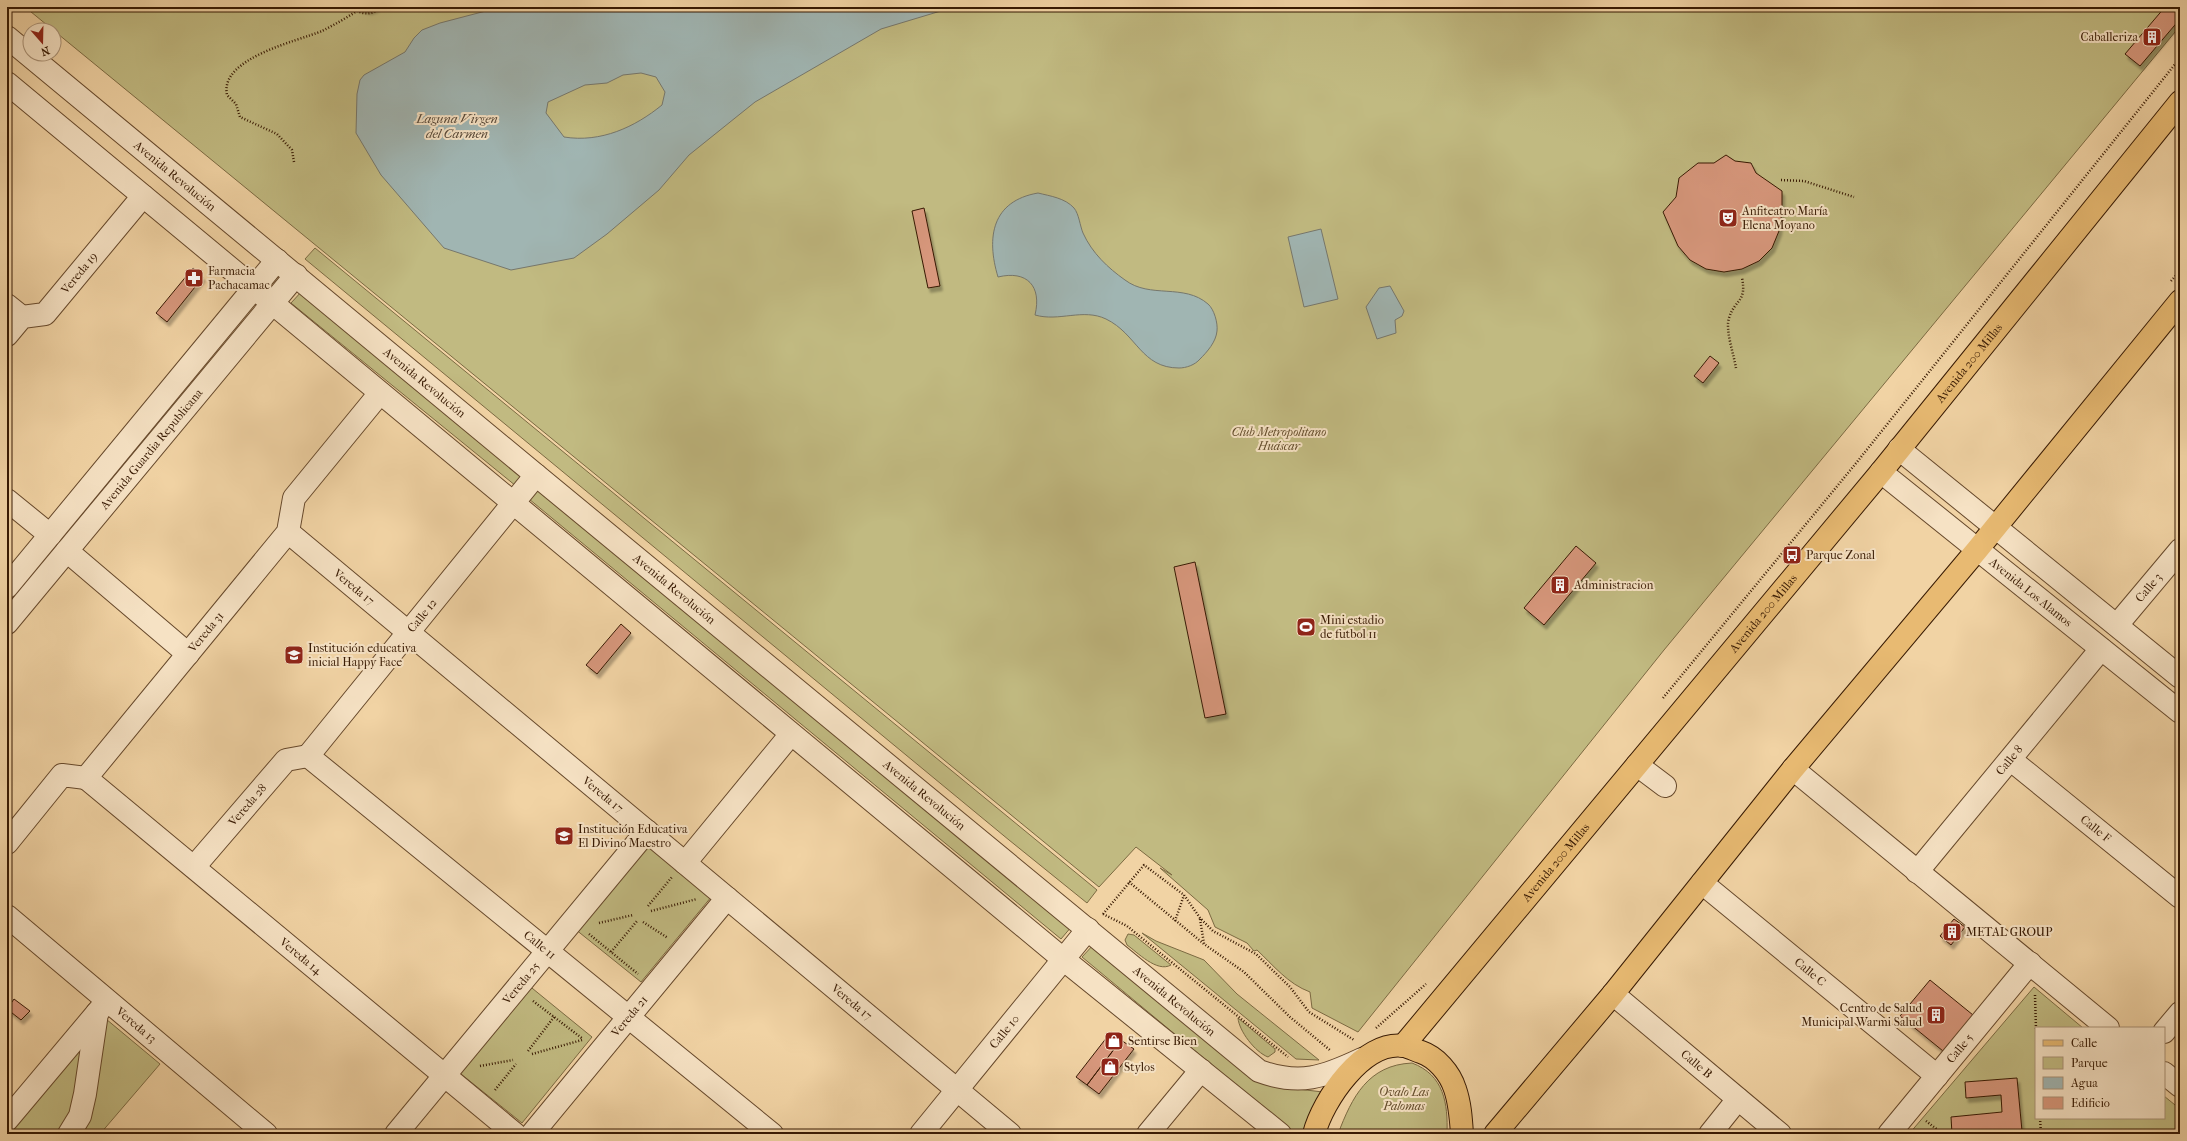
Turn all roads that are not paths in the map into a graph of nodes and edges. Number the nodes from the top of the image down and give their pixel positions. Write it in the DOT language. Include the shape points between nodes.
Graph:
graph roads {
  1 [pos="7,37"];
  2 [pos="8,86"];
  3 [pos="2178,109"];
  4 [pos="143,196"];
  5 [pos="277,260"];
  6 [pos="296,275"];
  7 [pos="255,288"];
  8 [pos="2180,301"];
  9 [pos="273,304"];
  10 [pos="14,311"];
  11 [pos="7,335"];
  12 [pos="380,393"];
  13 [pos="1899,449"];
  14 [pos="1881,472"];
  15 [pos="536,475"];
  16 [pos="7,500"];
  17 [pos="513,504"];
  18 [pos="1994,527"];
  19 [pos="288,532"];
  20 [pos="50,535"];
  21 [pos="1977,550"];
  22 [pos="2180,550"];
  23 [pos="67,551"];
  24 [pos="7,587"];
  25 [pos="7,623"];
  26 [pos="2117,625"];
  27 [pos="408,632"];
  28 [pos="2101,649"];
  29 [pos="188,654"];
  30 [pos="2180,676"];
  31 [pos="2180,712"];
  32 [pos="791,734"];
  33 [pos="308,756"];
  34 [pos="2011,760"];
  35 [pos="1637,765"];
  36 [pos="1793,769"];
  37 [pos="86,778"];
  38 [pos="1665,786"];
  39 [pos="647,831"];
  40 [pos="7,843"];
  41 [pos="194,867"];
  42 [pos="680,867"];
  43 [pos="1917,872"];
  44 [pos="1702,883"];
  45 [pos="2180,897"];
  46 [pos="727,898"];
  47 [pos="7,916"];
  48 [pos="1088,929"];
  49 [pos="548,951"];
  50 [pos="1063,959"];
  51 [pos="2032,965"];
  52 [pos="1613,994"];
  53 [pos="102,1007"];
  54 [pos="2180,1013"];
  55 [pos="628,1017"];
  56 [pos="2107,1027"];
  57 [pos="2165,1031"];
  58 [pos="1403,1046"];
  59 [pos="1360,1051"];
  60 [pos="1201,1070"];
  61 [pos="2165,1074"];
  62 [pos="445,1075"];
  63 [pos="1937,1076"];
  64 [pos="2180,1086"];
  65 [pos="957,1090"];
  66 [pos="1738,1099"];
  67 [pos="7,1120"];
  68 [pos="69,1134"];
  69 [pos="266,1134"];
  70 [pos="396,1134"];
  71 [pos="515,1134"];
  72 [pos="532,1134"];
  73 [pos="772,1134"];
  74 [pos="921,1134"];
  75 [pos="1010,1134"];
  76 [pos="1148,1134"];
  77 [pos="1280,1134"];
  78 [pos="1314,1134"];
  79 [pos="1462,1134"];
  80 [pos="1495,1134"];
  81 [pos="1710,1134"];
  82 [pos="1780,1134"];
  83 [pos="1889,1134"];
  1 -- 5 [label="street, Avenida Revolución"];
  2 -- 4 [label="street"];
  3 -- 13 [label="main road, Avenida 200 Millas"];
  4 -- 7 [label="street"];
  4 -- 10 [label="street, Vereda 19" via="45,314"];
  5 -- 6 [label="street, Avenida Revolución"];
  5 -- 7 [label="street, Avenida Guardia Republicana"];
  6 -- 9 [label="street, Avenida Guardia Republicana"];
  6 -- 15 [label="street, Avenida Revolución"];
  7 -- 9 [label="street"];
  7 -- 20 [label="street, Avenida Guardia Republicana"];
  8 -- 18 [label="main road"];
  9 -- 12 [label="street"];
  9 -- 23 [label="street, Avenida Guardia Republicana"];
  10 -- 11 [label="street, Vereda 19"];
  12 -- 17 [label="street"];
  12 -- 19 [label="street, Vereda 31" via="294,498"];
  13 -- 14 [label="main road, Avenida 200 Millas"];
  13 -- 18 [label="street"];
  14 -- 21 [label="street, Avenida Los Alamos"];
  14 -- 35 [label="main road, Avenida 200 Millas"];
  15 -- 17 [label="street, Calle 12"];
  15 -- 48 [label="street, Avenida Revolución"];
  16 -- 20 [label="street"];
  17 -- 27 [label="street, Calle 12"];
  17 -- 32 [label="street"];
  18 -- 21 [label="main road"];
  18 -- 26 [label="street"];
  19 -- 27 [label="street, Vereda 17"];
  19 -- 29 [label="street, Vereda 31"];
  20 -- 24 [label="street, Avenida Guardia Republicana"];
  21 -- 28 [label="street, Avenida Los Alamos"];
  21 -- 36 [label="main road"];
  22 -- 26 [label="street, Calle 3"];
  23 -- 25 [label="street, Avenida Guardia Republicana"];
  23 -- 29 [label="street"];
  26 -- 30 [label="street"];
  27 -- 33 [label="street, Calle 12"];
  27 -- 39 [label="street, Vereda 17"];
  28 -- 31 [label="street, Avenida Los Alamos"];
  28 -- 34 [label="street, Calle 8"];
  29 -- 37 [label="street, Vereda 31"];
  32 -- 42 [label="street"];
  32 -- 50 [label="street"];
  33 -- 41 [label="street, Vereda 28" via="286,760"];
  33 -- 49 [label="street, Calle 11"];
  34 -- 43 [label="street, Calle 8"];
  34 -- 45 [label="street, Calle F"];
  35 -- 38 [label="street"];
  35 -- 58 [label="main road, Avenida 200 Millas"];
  36 -- 43 [label="street"];
  36 -- 44 [label="main road"];
  37 -- 40 [label="street" via="62,775"];
  37 -- 41 [label="street, Vereda 14"];
  39 -- 42 [label="street, Vereda 17"];
  39 -- 49 [label="street, Vereda 25"];
  41 -- 62 [label="street, Vereda 14"];
  42 -- 46 [label="street, Vereda 17"];
  43 -- 51 [label="street"];
  44 -- 52 [label="main road"];
  44 -- 63 [label="street, Calle C"];
  46 -- 55 [label="street, Vereda 21"];
  46 -- 65 [label="street, Vereda 17"];
  47 -- 53 [label="street, Vereda 13"];
  48 -- 50 [label="street, Calle 10"];
  48 -- 59 [label="street, Avenida Revolución" via="1259,1071 1276,1077 1300,1080 1319,1077"];
  49 -- 55 [label="street, Calle 11"];
  49 -- 62 [label="street, Vereda 25"];
  50 -- 60 [label="street"];
  50 -- 65 [label="street, Calle 10"];
  51 -- 56 [label="street"];
  51 -- 63 [label="street, Calle 5"];
  52 -- 66 [label="street, Calle B"];
  52 -- 80 [label="main road"];
  53 -- 67 [label="street"];
  53 -- 68 [label="street" via="80,1116"];
  53 -- 69 [label="street, Vereda 13"];
  54 -- 57 [label="street"];
  55 -- 72 [label="street, Vereda 21"];
  55 -- 73 [label="street, Calle 11"];
  58 -- 59 [label="main road"];
  58 -- 79 [label="main road" via="1428,1054 1448,1074 1459,1106"];
  59 -- 78 [label="main road" via="1349,1072 1330,1098"];
  60 -- 76 [label="street"];
  60 -- 77 [label="street"];
  61 -- 64 [label="street"];
  62 -- 70 [label="street, Vereda 25"];
  62 -- 71 [label="street, Vereda 14"];
  63 -- 83 [label="street, Calle 5"];
  65 -- 74 [label="street, Calle 10"];
  65 -- 75 [label="street, Vereda 17"];
  66 -- 81 [label="street"];
  66 -- 82 [label="street, Calle B"];
}
